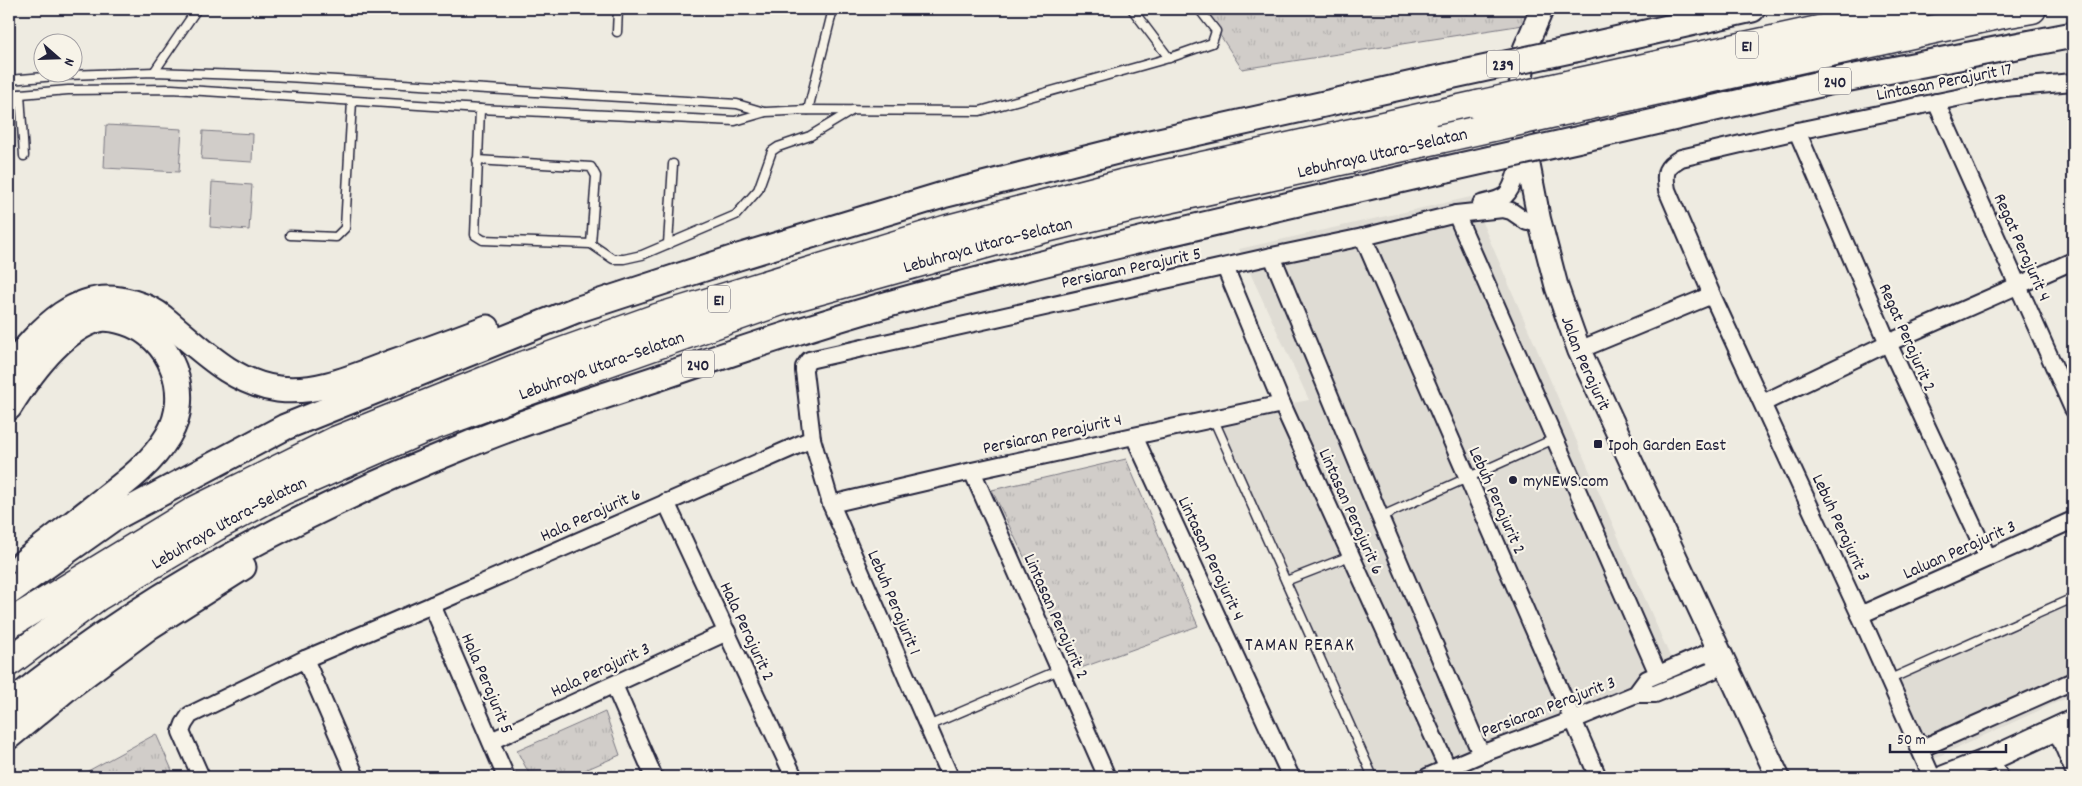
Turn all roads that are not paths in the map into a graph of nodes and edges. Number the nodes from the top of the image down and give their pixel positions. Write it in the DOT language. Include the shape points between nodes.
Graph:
graph roads {
  1 [pos="197,9"];
  2 [pos="618,9"];
  3 [pos="833,9"];
  4 [pos="1132,9"];
  5 [pos="1200,9"];
  6 [pos="1530,9"];
  7 [pos="1542,9"];
  8 [pos="1752,9"];
  9 [pos="1915,9"];
  10 [pos="2032,9"];
  11 [pos="617,32"];
  12 [pos="2073,35"];
  13 [pos="1170,58"];
  14 [pos="154,72"];
  15 [pos="9,80"];
  16 [pos="2073,82"];
  17 [pos="20,94"];
  18 [pos="1583,94"];
  19 [pos="9,95"];
  20 [pos="352,101"];
  21 [pos="1936,102"];
  22 [pos="480,109"];
  23 [pos="808,110"];
  24 [pos="853,110"];
  25 [pos="766,112"];
  26 [pos="1797,131"];
  27 [pos="24,156"];
  28 [pos="477,160"];
  29 [pos="673,164"];
  30 [pos="1516,174"];
  31 [pos="1456,214"];
  32 [pos="1527,222"];
  33 [pos="290,235"];
  34 [pos="1363,238"];
  35 [pos="591,244"];
  36 [pos="668,244"];
  37 [pos="1272,256"];
  38 [pos="2073,260"];
  39 [pos="1225,267"];
  40 [pos="2018,286"];
  41 [pos="1712,295"];
  42 [pos="576,310"];
  43 [pos="1888,343"];
  44 [pos="1579,350"];
  45 [pos="9,369"];
  46 [pos="1763,403"];
  47 [pos="1282,404"];
  48 [pos="9,407"];
  49 [pos="2073,409"];
  50 [pos="1213,418"];
  51 [pos="1134,436"];
  52 [pos="812,439"];
  53 [pos="1554,439"];
  54 [pos="972,471"];
  55 [pos="1467,478"];
  56 [pos="666,502"];
  57 [pos="831,504"];
  58 [pos="313,514"];
  59 [pos="1380,517"];
  60 [pos="2073,520"];
  61 [pos="1350,556"];
  62 [pos="1988,558"];
  63 [pos="9,574"];
  64 [pos="1286,581"];
  65 [pos="9,592"];
  66 [pos="2073,598"];
  67 [pos="432,606"];
  68 [pos="1860,615"];
  69 [pos="9,624"];
  70 [pos="727,632"];
  71 [pos="305,659"];
  72 [pos="1713,661"];
  73 [pos="9,662"];
  74 [pos="1059,670"];
  75 [pos="1658,674"];
  76 [pos="1888,680"];
  77 [pos="2073,681"];
  78 [pos="614,685"];
  79 [pos="1636,694"];
  80 [pos="9,706"];
  81 [pos="1573,720"];
  82 [pos="2064,725"];
  83 [pos="927,726"];
  84 [pos="9,736"];
  85 [pos="491,741"];
  86 [pos="1920,749"];
  87 [pos="1481,754"];
  88 [pos="1995,757"];
  89 [pos="1448,769"];
  90 [pos="2073,769"];
  91 [pos="201,777"];
  92 [pos="356,777"];
  93 [pos="506,777"];
  94 [pos="654,777"];
  95 [pos="794,777"];
  96 [pos="950,777"];
  97 [pos="1107,777"];
  98 [pos="1291,777"];
  99 [pos="1373,777"];
  100 [pos="1427,777"];
  101 [pos="1598,777"];
  102 [pos="1760,777"];
  103 [pos="1778,777"];
  104 [pos="1932,777"];
  105 [pos="1944,777"];
  106 [pos="2004,777"];
  1 -- 14 [label="lane"];
  2 -- 11 [label="lane"];
  3 -- 23 [label="lane"];
  4 -- 13 [label="lane"];
  5 -- 13 [label="lane" via="1216,31 1212,43"];
  6 -- 30 [label="street, Jalan Perajurit" via="1515,46 1506,116"];
  7 -- 44 [label="street, Jalan Perajurit" via="1525,48 1518,111 1539,219 1557,288"];
  8 -- 42 [label="main road, 239, bridge" via="1137,146 943,195"];
  9 -- 18 [label="highway, Lebuhraya Utara–Selatan / E1"];
  10 -- 18 [label="highway, Lebuhraya Utara–Selatan / E1"];
  12 -- 58 [label="main road, 240, bridge" via="1824,83 1226,219 923,294 785,335 462,447"];
  13 -- 24 [label="lane" via="980,110"];
  14 -- 15 [label="lane"];
  14 -- 25 [label="lane" via="737,104"];
  16 -- 21 [label="street, Lintasan Perajurit 17" via="2005,88"];
  17 -- 19 [label="lane"];
  17 -- 20 [label="lane" via="172,89"];
  17 -- 27 [label="lane"];
  18 -- 69 [label="highway, Lebuhraya Utara–Selatan / E1, bridge" via="1478,104 1102,189 896,245 627,329 517,368 334,441 196,510"];
  18 -- 73 [label="highway, Lebuhraya Utara–Selatan / E1, bridge" via="1439,139 1124,208 986,243 781,301 550,383 424,429 282,491 97,597"];
  20 -- 22 [label="lane"];
  20 -- 33 [label="lane" via="345,228 336,237"];
  21 -- 26 [label="street, Lintasan Perajurit 17"];
  21 -- 40 [label="street, Regat Perajurit 4"];
  22 -- 25 [label="lane" via="735,121"];
  22 -- 28 [label="lane"];
  23 -- 24 [label="lane"];
  23 -- 25 [label="lane"];
  24 -- 36 [label="lane" via="810,136 772,151 758,190 736,215"];
  26 -- 41 [label="street, Lintasan Perajurit 17" via="1681,158 1670,164 1664,176 1667,190"];
  26 -- 43 [label="street, Regat Perajurit 2"];
  28 -- 35 [label="lane" via="474,231 479,239"];
  28 -- 35 [label="lane" via="592,167 596,176"];
  29 -- 36 [label="lane"];
  30 -- 31 [label="street, Persiaran Perajurit 5" via="1508,194 1502,199"];
  30 -- 32 [label="street, Jalan Perajurit"];
  31 -- 32 [label="street, Persiaran Perajurit 5" via="1503,209"];
  31 -- 34 [label="street, Persiaran Perajurit 5"];
  31 -- 53 [label="street"];
  32 -- 72 [label="street, Jalan Perajurit" via="1545,293 1557,323"];
  34 -- 37 [label="street, Persiaran Perajurit 5"];
  34 -- 55 [label="street, Lebuh Perajurit 2"];
  35 -- 36 [label="lane" via="608,257 624,259"];
  37 -- 39 [label="street, Persiaran Perajurit 5"];
  37 -- 59 [label="street, Lintasan Perajurit 6"];
  38 -- 40 [label="street"];
  39 -- 47 [label="street, Lintasan Perajurit 6"];
  39 -- 52 [label="street, Persiaran Perajurit 5" via="813,358 806,363 804,371"];
  40 -- 43 [label="street"];
  40 -- 49 [label="street, Regat Perajurit 4"];
  41 -- 44 [label="street"];
  41 -- 46 [label="street, Lebuh Perajurit 3"];
  42 -- 45 [label="main road" via="531,312 346,380 312,390 292,390 258,385 236,375 202,352 162,316 138,304 101,298 82,303 62,314 42,330"];
  42 -- 65 [label="main road, 239" via="285,427 112,519"];
  43 -- 46 [label="street"];
  43 -- 62 [label="street, Regat Perajurit 2"];
  44 -- 72 [label="street, Jalan Perajurit"];
  46 -- 68 [label="street, Lebuh Perajurit 3"];
  47 -- 50 [label="street, Persiaran Perajurit 4"];
  47 -- 61 [label="street, Lintasan Perajurit 6"];
  48 -- 63 [label="main road" via="23,385 69,333 102,318 135,325 156,342 172,362 178,384 177,418 152,458"];
  50 -- 51 [label="street, Persiaran Perajurit 4"];
  50 -- 64 [label="lane"];
  51 -- 54 [label="street, Persiaran Perajurit 4"];
  51 -- 98 [label="street, Lintasan Perajurit 4"];
  52 -- 56 [label="street, Hala Perajurit 6"];
  52 -- 57 [label="street, Lebuh Perajurit 1"];
  53 -- 55 [label="lane"];
  53 -- 75 [label="street"];
  54 -- 57 [label="street, Persiaran Perajurit 4"];
  54 -- 74 [label="street, Lintasan Perajurit 2"];
  55 -- 59 [label="lane"];
  55 -- 81 [label="street, Lebuh Perajurit 2"];
  56 -- 67 [label="street, Hala Perajurit 6"];
  56 -- 70 [label="street, Hala Perajurit 2"];
  57 -- 83 [label="street, Lebuh Perajurit 1"];
  58 -- 80 [label="main road, 240" via="205,570 112,628"];
  58 -- 84 [label="main road" via="263,554 135,638"];
  59 -- 87 [label="street, Lintasan Perajurit 6"];
  60 -- 62 [label="street, Laluan Perajurit 3"];
  61 -- 64 [label="lane"];
  61 -- 89 [label="street, Lintasan Perajurit 6"];
  62 -- 68 [label="street, Laluan Perajurit 3"];
  64 -- 99 [label="lane"];
  66 -- 76 [label="lane"];
  67 -- 71 [label="street, Hala Perajurit 6"];
  67 -- 85 [label="street, Hala Perajurit 5"];
  68 -- 76 [label="street, Lebuh Perajurit 3"];
  70 -- 78 [label="street, Hala Perajurit 3"];
  70 -- 95 [label="street, Hala Perajurit 2"];
  71 -- 91 [label="street, Hala Perajurit 6" via="190,715 181,732"];
  71 -- 92 [label="street"];
  72 -- 75 [label="street, Persiaran Perajurit 3"];
  72 -- 79 [label="street" via="1655,694"];
  72 -- 102 [label="street, Jalan Perajurit"];
  72 -- 103 [label="street, Jalan Perajurit"];
  74 -- 83 [label="lane"];
  74 -- 97 [label="street, Lintasan Perajurit 2"];
  75 -- 79 [label="street, Persiaran Perajurit 3" via="1647,679"];
  76 -- 86 [label="street, Lebuh Perajurit 3"];
  77 -- 86 [label="street"];
  78 -- 85 [label="street, Hala Perajurit 3"];
  78 -- 94 [label="street"];
  79 -- 81 [label="street, Persiaran Perajurit 3"];
  81 -- 87 [label="street, Persiaran Perajurit 3"];
  81 -- 101 [label="street, Lebuh Perajurit 2"];
  82 -- 88 [label="street"];
  82 -- 90 [label="street"];
  83 -- 96 [label="street, Lebuh Perajurit 1"];
  85 -- 93 [label="street, Hala Perajurit 5"];
  86 -- 104 [label="street, Lebuh Perajurit 3"];
  87 -- 89 [label="street, Persiaran Perajurit 3"];
  88 -- 105 [label="street"];
  88 -- 106 [label="lane"];
  89 -- 100 [label="street, Persiaran Perajurit 3"];
}
